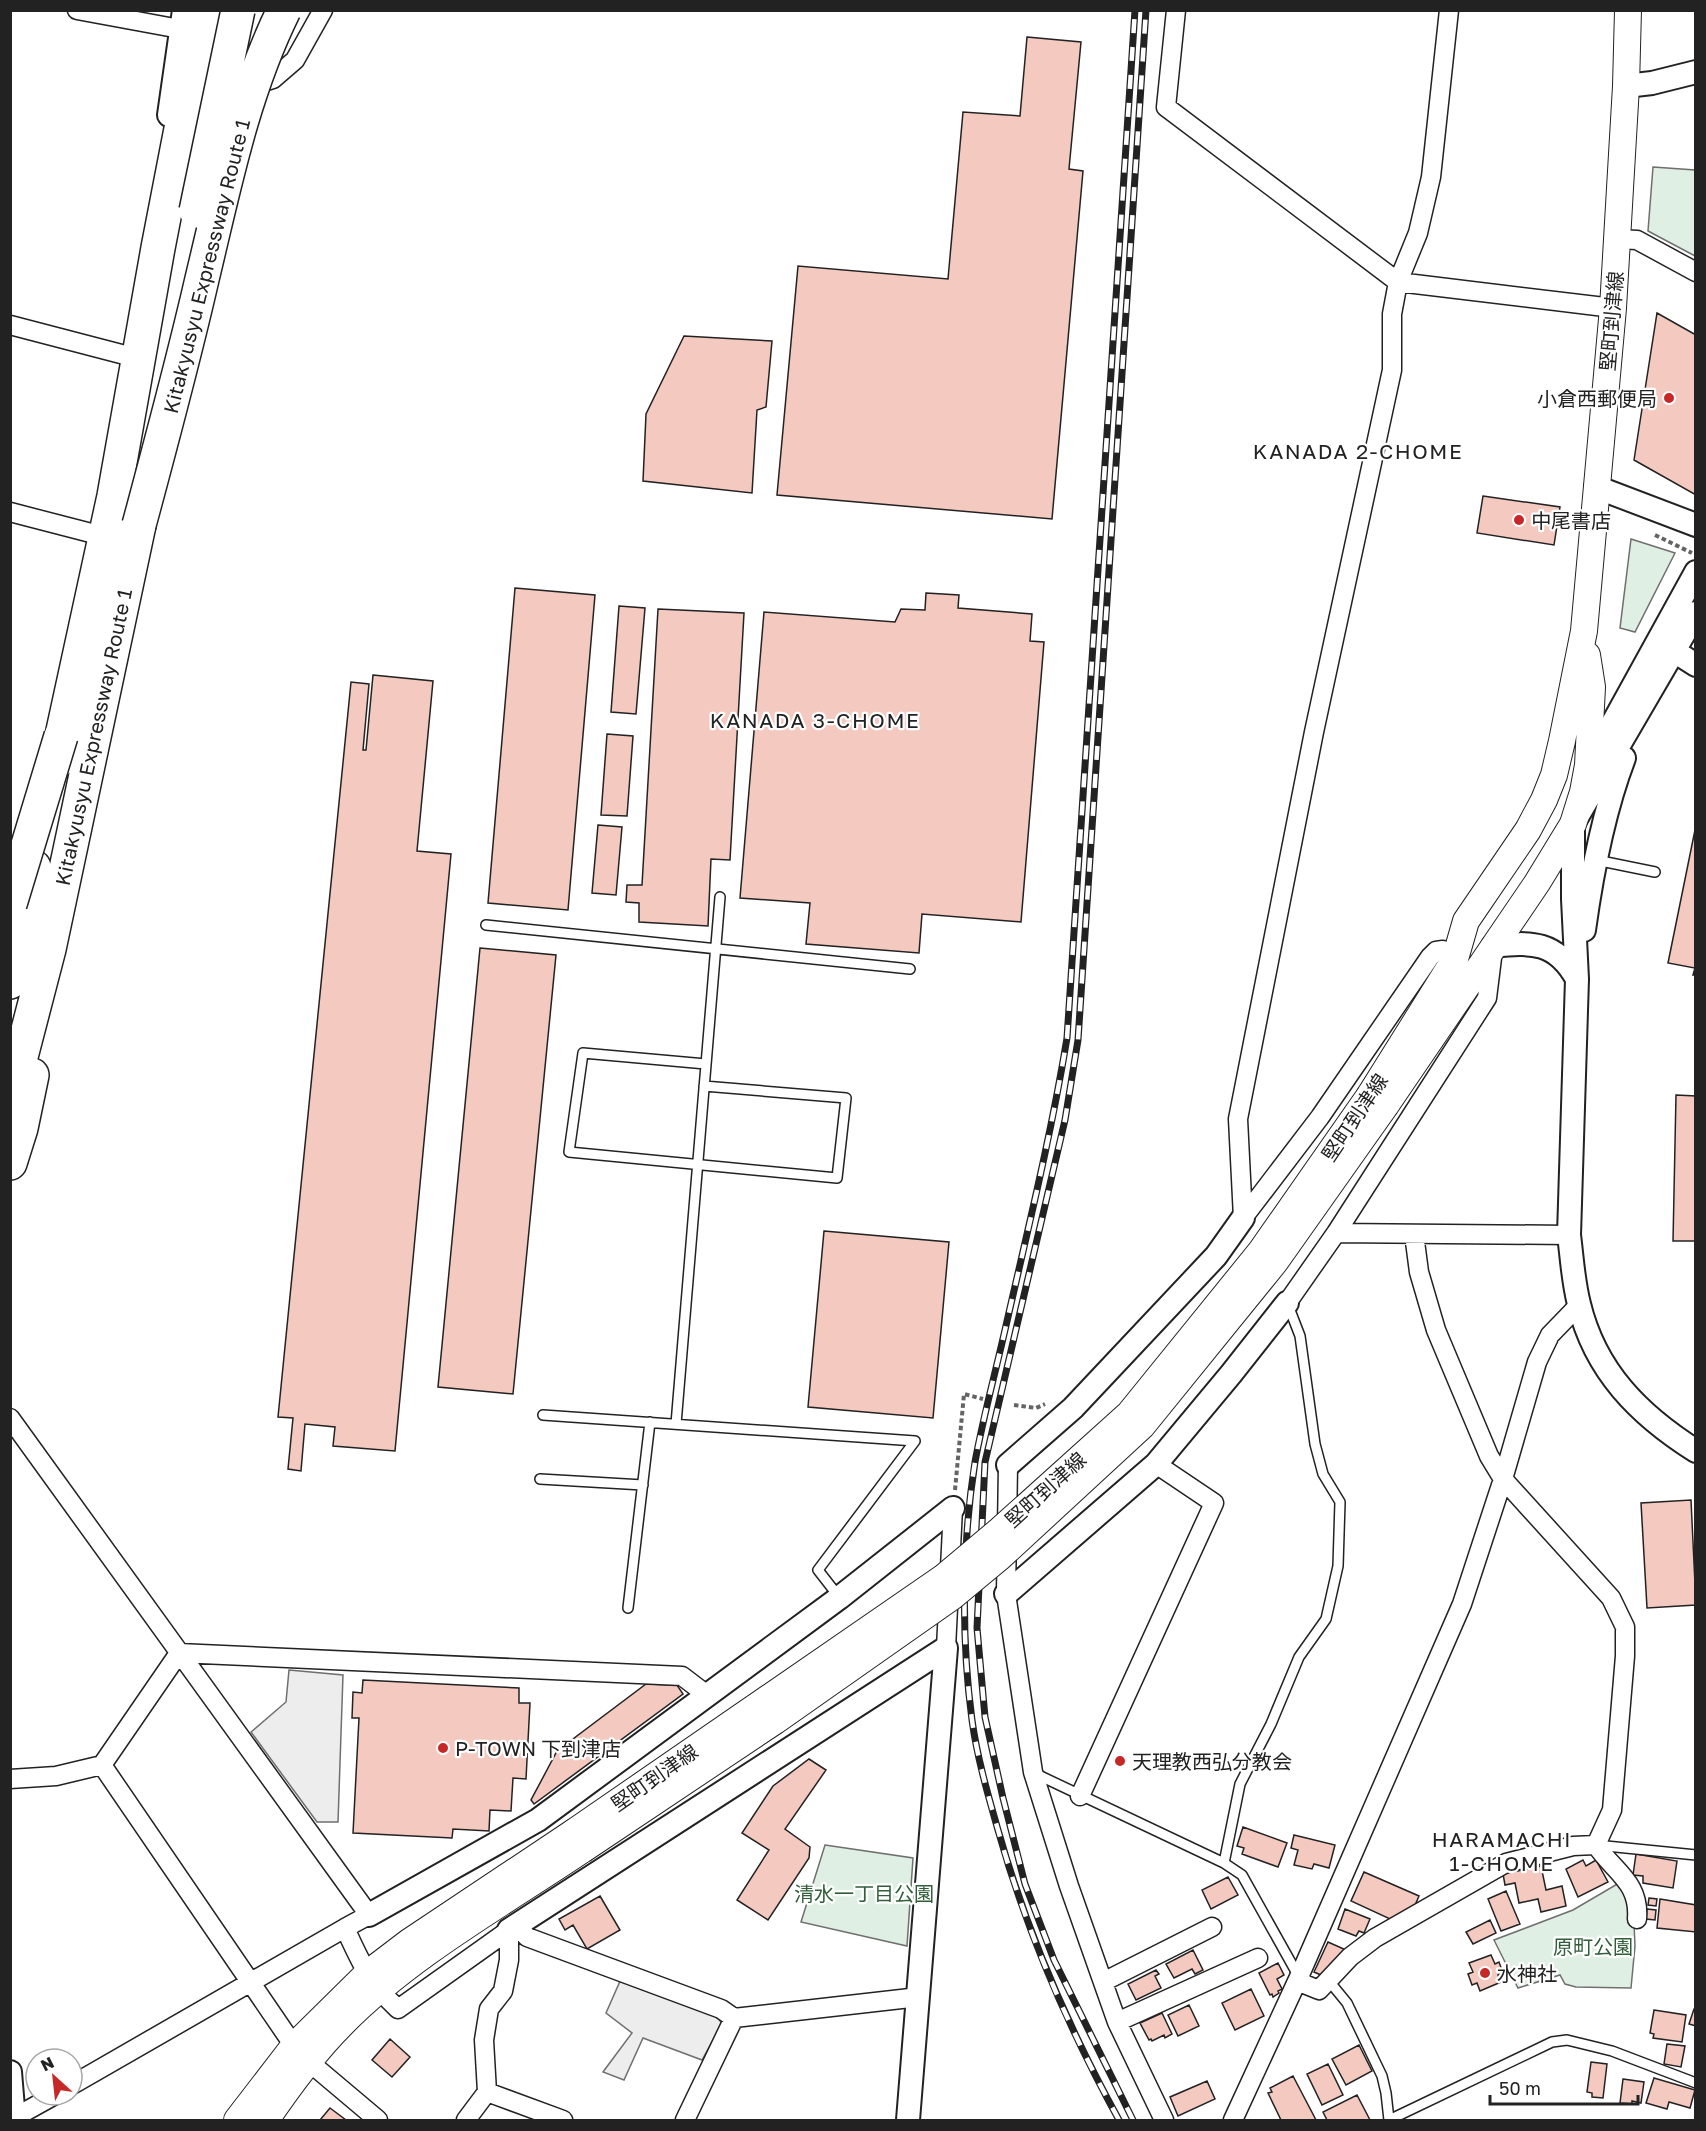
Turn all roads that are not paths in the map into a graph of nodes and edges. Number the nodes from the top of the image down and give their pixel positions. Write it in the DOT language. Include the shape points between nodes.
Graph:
graph roads {
  1 [pos="77,10"];
  2 [pos="237,10"];
  3 [pos="256,10"];
  4 [pos="284,10"];
  5 [pos="323,10"];
  6 [pos="1176,10"];
  7 [pos="1449,10"];
  8 [pos="1628,10"];
  9 [pos="128,14"];
  10 [pos="189,17"];
  11 [pos="1695,72"];
  12 [pos="1626,86"];
  13 [pos="238,90"];
  14 [pos="1617,239"];
  15 [pos="1695,273"];
  16 [pos="1398,282"];
  17 [pos="1613,308"];
  18 [pos="10,325"];
  19 [pos="125,355"];
  20 [pos="1596,487"];
  21 [pos="114,496"];
  22 [pos="10,512"];
  23 [pos="139,525"];
  24 [pos="1695,525"];
  25 [pos="92,533"];
  26 [pos="1695,572"];
  27 [pos="1695,613"];
  28 [pos="1584,631"];
  29 [pos="1674,651"];
  30 [pos="1695,665"];
  31 [pos="1574,689"];
  32 [pos="1643,705"];
  33 [pos="1600,728"];
  34 [pos="61,736"];
  35 [pos="1588,765"];
  36 [pos="1581,793"];
  37 [pos="1580,831"];
  38 [pos="1544,835"];
  39 [pos="1596,860"];
  40 [pos="1655,872"];
  41 [pos="720,897"];
  42 [pos="10,904"];
  43 [pos="1587,905"];
  44 [pos="10,917"];
  45 [pos="486,925"];
  46 [pos="1493,946"];
  47 [pos="715,948"];
  48 [pos="49,949"];
  49 [pos="1455,958"];
  50 [pos="910,969"];
  51 [pos="1577,979"];
  52 [pos="10,982"];
  53 [pos="10,1061"];
  54 [pos="706,1064"];
  55 [pos="704,1086"];
  56 [pos="10,1099"];
  57 [pos="1378,1100"];
  58 [pos="10,1163"];
  59 [pos="698,1165"];
  60 [pos="1243,1218"];
  61 [pos="1336,1233"];
  62 [pos="1414,1234"];
  63 [pos="1569,1236"];
  64 [pos="1287,1303"];
  65 [pos="1579,1305"];
  66 [pos="543,1415"];
  67 [pos="10,1418"];
  68 [pos="650,1422"];
  69 [pos="676,1424"];
  70 [pos="1695,1451"];
  71 [pos="1156,1464"];
  72 [pos="1008,1465"];
  73 [pos="540,1479"];
  74 [pos="1503,1479"];
  75 [pos="643,1485"];
  76 [pos="953,1508"];
  77 [pos="1006,1594"];
  78 [pos="839,1598"];
  79 [pos="628,1608"];
  80 [pos="946,1648"];
  81 [pos="179,1653"];
  82 [pos="707,1695"];
  83 [pos="102,1765"];
  84 [pos="1033,1772"];
  85 [pos="10,1779"];
  86 [pos="1080,1796"];
  87 [pos="1596,1845"];
  88 [pos="1695,1855"];
  89 [pos="1224,1863"];
  90 [pos="369,1915"];
  91 [pos="1637,1919"];
  92 [pos="1212,1927"];
  93 [pos="345,1928"];
  94 [pos="513,1928"];
  95 [pos="1257,1958"];
  96 [pos="1299,1977"];
  97 [pos="1329,1981"];
  98 [pos="252,1982"];
  99 [pos="372,1982"];
  100 [pos="1103,1982"];
  101 [pos="919,1997"];
  102 [pos="734,2019"];
  103 [pos="1117,2022"];
  104 [pos="301,2054"];
  105 [pos="10,2072"];
  106 [pos="84,2078"];
  107 [pos="1695,2083"];
  108 [pos="487,2092"];
  109 [pos="34,2107"];
  110 [pos="12,2119"];
  111 [pos="237,2121"];
  112 [pos="266,2121"];
  113 [pos="378,2121"];
  114 [pos="466,2121"];
  115 [pos="562,2121"];
  116 [pos="685,2121"];
  117 [pos="908,2121"];
  118 [pos="1164,2121"];
  119 [pos="1233,2121"];
  120 [pos="1389,2121"];
  1 -- 9 [label="street"];
  2 -- 21 [label="highway, Kitakyusyu Expressway Route 1, bridge" via="214,88"];
  2 -- 23 [label="highway, Kitakyusyu Expressway Route 1, bridge" via="171,333"];
  3 -- 13 [label="street"];
  4 -- 23 [label="highway, Kitakyusyu Expressway Route 1, bridge" via="255,77 236,140"];
  5 -- 13 [label="street" via="295,60 273,79"];
  6 -- 16 [label="street" via="1166,107"];
  7 -- 16 [label="street" via="1431,177 1418,233"];
  8 -- 12 [label="main road, 堅町到津線"];
  9 -- 10 [label="street"];
  10 -- 19 [label="street"];
  10 -- 21 [label="highway, Kitakyusyu Expressway Route 1" via="158,248"];
  11 -- 12 [label="street"];
  12 -- 14 [label="main road, 堅町到津線"];
  13 -- 53 [label="street" via="146,456 26,1008"];
  14 -- 15 [label="street" via="1637,240"];
  14 -- 17 [label="main road, 堅町到津線"];
  16 -- 17 [label="street"];
  16 -- 60 [label="street" via="1392,314 1392,370 1238,1119"];
  17 -- 20 [label="main road, 堅町到津線"];
  18 -- 19 [label="street"];
  19 -- 25 [label="street"];
  20 -- 24 [label="street"];
  20 -- 28 [label="main road, 堅町到津線"];
  21 -- 34 [label="highway, Kitakyusyu Expressway Route 1"];
  22 -- 25 [label="street"];
  23 -- 48 [label="highway, Kitakyusyu Expressway Route 1"];
  25 -- 44 [label="street"];
  26 -- 33 [label="street"];
  27 -- 29 [label="street"];
  28 -- 31 [label="main road, 堅町到津線"];
  28 -- 33 [label="main road, 堅町到津線"];
  29 -- 30 [label="street"];
  29 -- 32 [label="street"];
  31 -- 33 [label="main road" via="1577,709"];
  31 -- 36 [label="main road"];
  31 -- 49 [label="main road, 堅町到津線" via="1554,775 1544,800 1466,921"];
  32 -- 33 [label="street" via="1633,716"];
  32 -- 36 [label="street"];
  32 -- 39 [label="street" via="1614,784"];
  33 -- 35 [label="main road, 堅町到津線"];
  34 -- 42 [label="highway, bridge"];
  34 -- 52 [label="highway, bridge"];
  35 -- 36 [label="main road"];
  35 -- 37 [label="main road, 堅町到津線"];
  36 -- 37 [label="main road"];
  36 -- 38 [label="main road"];
  37 -- 38 [label="main road" via="1560,825"];
  37 -- 43 [label="street"];
  37 -- 46 [label="main road, 堅町到津線"];
  37 -- 51 [label="street" via="1573,899"];
  38 -- 49 [label="main road" via="1475,937"];
  39 -- 40 [label="lane"];
  39 -- 43 [label="street"];
  41 -- 47 [label="lane"];
  43 -- 51 [label="street"];
  45 -- 47 [label="lane"];
  46 -- 51 [label="street" via="1532,944 1552,950"];
  46 -- 57 [label="main road, 堅町到津線"];
  46 -- 61 [label="street" via="1487,998"];
  47 -- 50 [label="lane"];
  47 -- 54 [label="lane"];
  48 -- 56 [label="highway"];
  48 -- 58 [label="highway" via="39,1040"];
  49 -- 57 [label="main road, 堅町到津線"];
  49 -- 60 [label="street" via="1443,950 1430,957 1320,1117"];
  51 -- 63 [label="street"];
  54 -- 55 [label="lane"];
  54 -- 59 [label="lane" via="583,1053 569,1152"];
  55 -- 59 [label="lane"];
  55 -- 59 [label="lane" via="846,1098 837,1178"];
  57 -- 99 [label="main road, 堅町到津線, bridge" via="1275,1262 1142,1426 1000,1557 953,1596 775,1720 578,1841 420,1958"];
  59 -- 69 [label="lane"];
  60 -- 72 [label="street" via="1216,1256 1080,1401"];
  61 -- 62 [label="street"];
  61 -- 64 [label="street"];
  62 -- 63 [label="street"];
  62 -- 74 [label="street" via="1419,1272 1436,1330 1489,1456"];
  63 -- 65 [label="street"];
  64 -- 71 [label="street"];
  64 -- 89 [label="lane" via="1300,1336 1315,1444 1323,1474 1340,1502 1338,1566 1326,1619 1299,1656 1271,1724 1240,1784"];
  65 -- 70 [label="street" via="1592,1342 1628,1398"];
  65 -- 74 [label="street" via="1550,1335 1538,1362"];
  66 -- 68 [label="lane"];
  67 -- 81 [label="street"];
  68 -- 69 [label="lane"];
  68 -- 75 [label="lane"];
  69 -- 78 [label="lane" via="915,1441 818,1570"];
  71 -- 77 [label="street"];
  71 -- 86 [label="street" via="1214,1503"];
  72 -- 77 [label="street"];
  73 -- 75 [label="lane"];
  74 -- 87 [label="street" via="1611,1598 1625,1627 1612,1810"];
  74 -- 96 [label="street" via="1462,1604"];
  75 -- 79 [label="lane"];
  76 -- 78 [label="street"];
  76 -- 80 [label="street"];
  77 -- 84 [label="street"];
  78 -- 82 [label="street"];
  80 -- 94 [label="street"];
  80 -- 101 [label="street"];
  81 -- 82 [label="street" via="682,1676"];
  81 -- 83 [label="street"];
  81 -- 90 [label="street"];
  82 -- 90 [label="street" via="538,1820"];
  83 -- 85 [label="street" via="56,1776"];
  83 -- 98 [label="street"];
  84 -- 86 [label="lane"];
  84 -- 100 [label="street"];
  86 -- 89 [label="lane"];
  87 -- 88 [label="lane"];
  87 -- 91 [label="street" via="1632,1888"];
  87 -- 97 [label="street" via="1573,1846 1506,1863 1375,1938 1350,1957"];
  89 -- 96 [label="lane" via="1242,1875"];
  90 -- 93 [label="street"];
  92 -- 100 [label="street"];
  93 -- 98 [label="street"];
  93 -- 99 [label="street"];
  94 -- 99 [label="street" via="398,2008"];
  94 -- 102 [label="street" via="721,2009"];
  94 -- 108 [label="street" via="503,1991 489,2009 484,2040"];
  95 -- 103 [label="street"];
  96 -- 97 [label="street" via="1304,1984 1319,1990"];
  96 -- 119 [label="street"];
  97 -- 120 [label="lane" via="1347,2002 1382,2076"];
  98 -- 104 [label="street"];
  98 -- 106 [label="street"];
  99 -- 104 [label="main road, 堅町到津線"];
  100 -- 103 [label="street"];
  101 -- 102 [label="street"];
  101 -- 117 [label="street"];
  102 -- 116 [label="street"];
  103 -- 118 [label="street"];
  104 -- 111 [label="main road, 堅町到津線"];
  104 -- 112 [label="main road, 堅町到津線"];
  104 -- 113 [label="street"];
  105 -- 110 [label="street"];
  107 -- 120 [label="lane" via="1612,2051 1567,2040 1552,2042"];
  108 -- 114 [label="street"];
  108 -- 115 [label="street"];
  109 -- 110 [label="street"];
}
